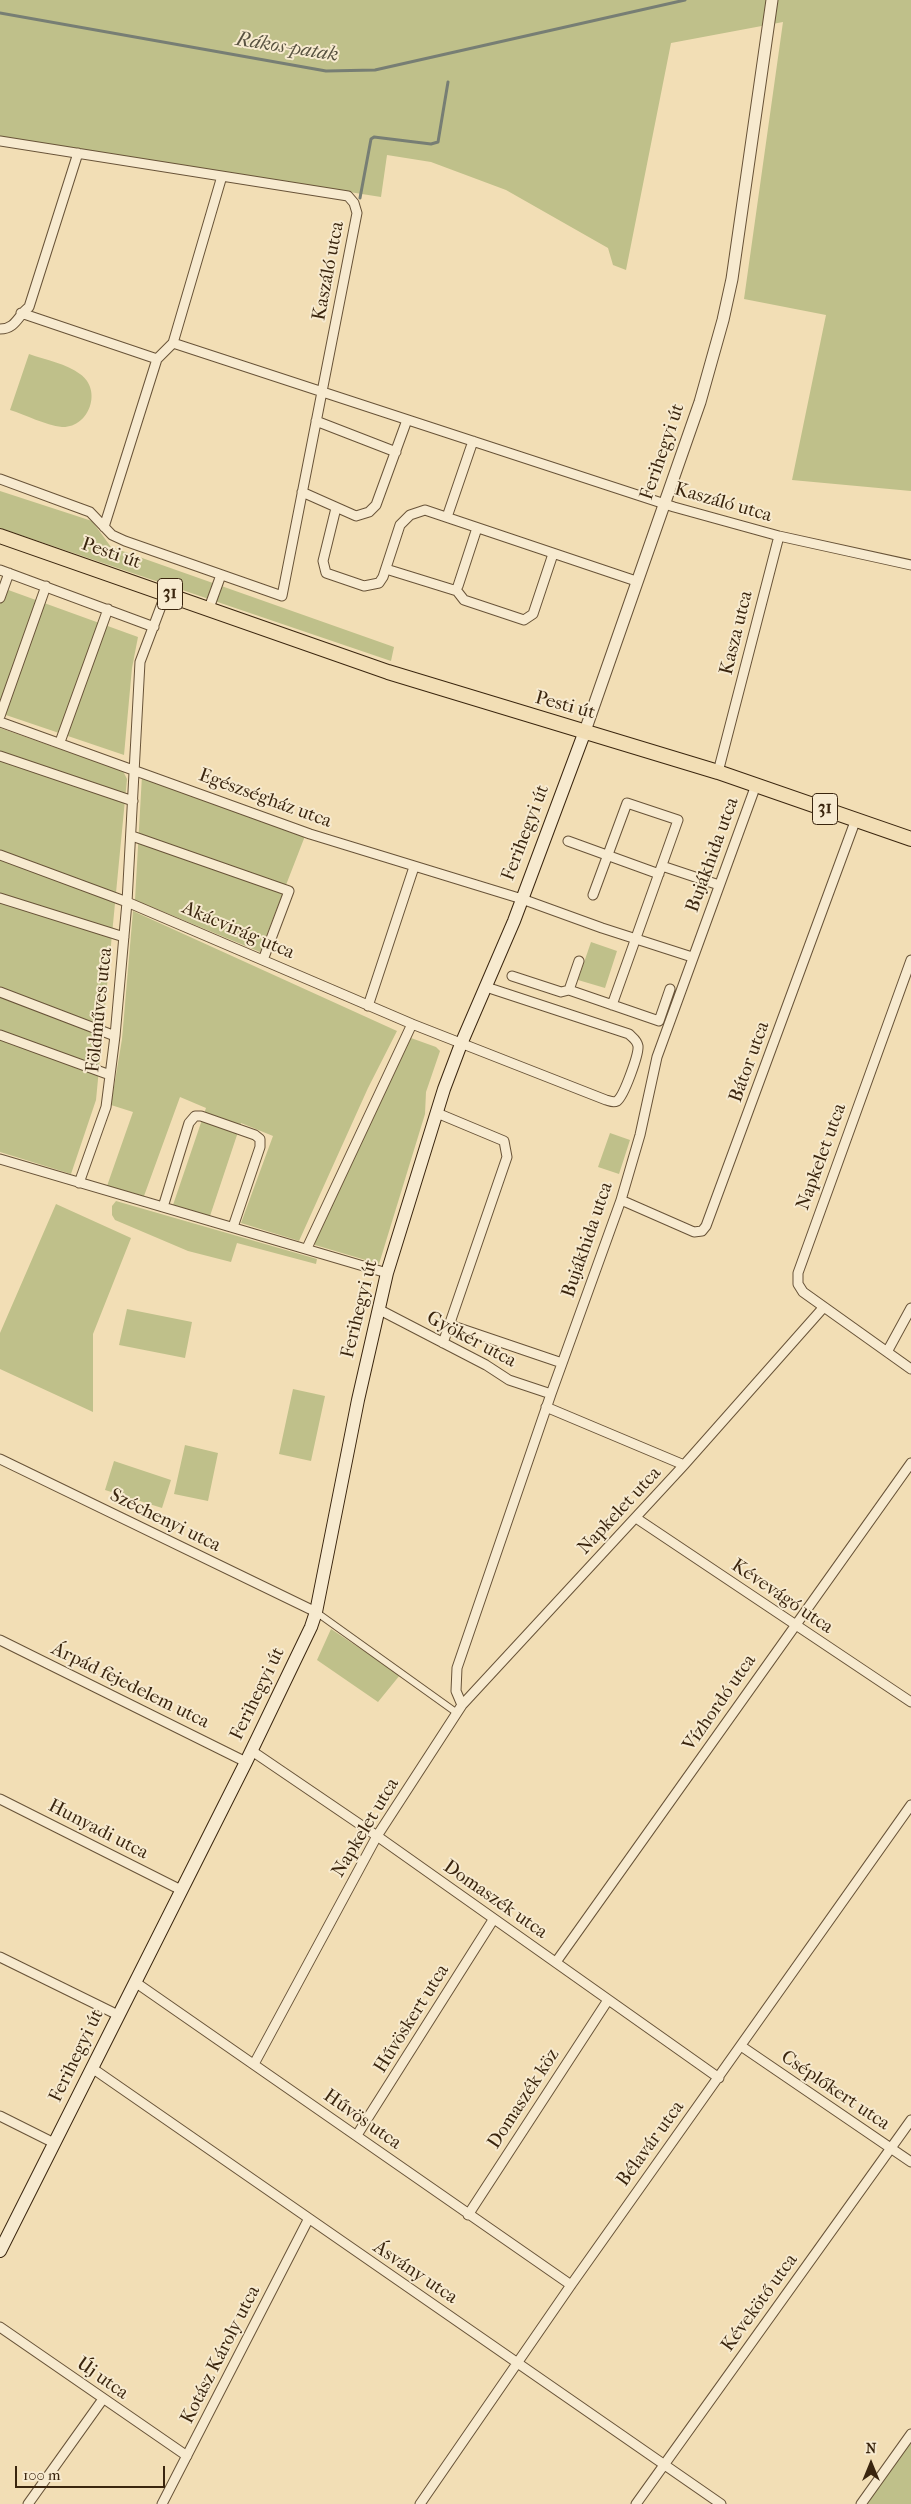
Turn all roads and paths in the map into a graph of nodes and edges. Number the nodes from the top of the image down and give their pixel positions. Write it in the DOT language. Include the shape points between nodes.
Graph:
graph roads {
  1 [pos="772,0"];
  2 [pos="0,141"];
  3 [pos="78,153"];
  4 [pos="222,176"];
  5 [pos="21,313"];
  6 [pos="0,329"];
  7 [pos="173,343"];
  8 [pos="157,360"];
  9 [pos="322,392"];
  10 [pos="407,420"];
  11 [pos="316,421"];
  12 [pos="473,441"];
  13 [pos="396,452"];
  14 [pos="0,479"];
  15 [pos="302,492"];
  16 [pos="664,504"];
  17 [pos="336,508"];
  18 [pos="447,517"];
  19 [pos="104,527"];
  20 [pos="477,528"];
  21 [pos="0,536"];
  22 [pos="779,536"];
  23 [pos="553,554"];
  24 [pos="911,564"];
  25 [pos="386,569"];
  26 [pos="5,571"];
  27 [pos="221,575"];
  28 [pos="636,581"];
  29 [pos="46,586"];
  30 [pos="458,586"];
  31 [pos="166,593"];
  32 [pos="282,596"];
  33 [pos="0,598"];
  34 [pos="108,608"];
  35 [pos="209,608"];
  36 [pos="154,627"];
  37 [pos="0,716"];
  38 [pos="0,722"];
  39 [pos="585,731"];
  40 [pos="60,742"];
  41 [pos="0,756"];
  42 [pos="134,769"];
  43 [pos="718,772"];
  44 [pos="756,785"];
  45 [pos="133,801"];
  46 [pos="856,819"];
  47 [pos="894,832"];
  48 [pos="911,834"];
  49 [pos="132,836"];
  50 [pos="911,838"];
  51 [pos="568,841"];
  52 [pos="0,854"];
  53 [pos="608,855"];
  54 [pos="414,867"];
  55 [pos="661,870"];
  56 [pos="719,885"];
  57 [pos="593,895"];
  58 [pos="0,898"];
  59 [pos="522,898"];
  60 [pos="127,902"];
  61 [pos="124,937"];
  62 [pos="636,939"];
  63 [pos="692,957"];
  64 [pos="263,960"];
  65 [pos="911,960"];
  66 [pos="579,961"];
  67 [pos="512,976"];
  68 [pos="486,987"];
  69 [pos="670,989"];
  70 [pos="569,990"];
  71 [pos="0,992"];
  72 [pos="612,1005"];
  73 [pos="368,1006"];
  74 [pos="412,1024"];
  75 [pos="0,1035"];
  76 [pos="115,1036"];
  77 [pos="461,1044"];
  78 [pos="110,1075"];
  79 [pos="437,1113"];
  80 [pos="0,1159"];
  81 [pos="79,1184"];
  82 [pos="621,1200"];
  83 [pos="163,1208"];
  84 [pos="232,1227"];
  85 [pos="307,1248"];
  86 [pos="387,1273"];
  87 [pos="823,1308"];
  88 [pos="911,1308"];
  89 [pos="378,1309"];
  90 [pos="450,1324"];
  91 [pos="443,1343"];
  92 [pos="887,1352"];
  93 [pos="562,1363"];
  94 [pos="911,1369"];
  95 [pos="551,1394"];
  96 [pos="546,1407"];
  97 [pos="0,1459"];
  98 [pos="911,1463"];
  99 [pos="684,1465"];
  100 [pos="636,1518"];
  101 [pos="316,1612"];
  102 [pos="796,1626"];
  103 [pos="0,1640"];
  104 [pos="911,1702"];
  105 [pos="460,1709"];
  106 [pos="249,1756"];
  107 [pos="0,1799"];
  108 [pos="911,1805"];
  109 [pos="377,1836"];
  110 [pos="181,1890"];
  111 [pos="493,1920"];
  112 [pos="0,1957"];
  113 [pos="556,1962"];
  114 [pos="134,1982"];
  115 [pos="608,2000"];
  116 [pos="118,2015"];
  117 [pos="742,2046"];
  118 [pos="254,2064"];
  119 [pos="92,2068"];
  120 [pos="719,2078"];
  121 [pos="0,2116"];
  122 [pos="911,2120"];
  123 [pos="357,2135"];
  124 [pos="54,2143"];
  125 [pos="891,2148"];
  126 [pos="911,2162"];
  127 [pos="468,2215"];
  128 [pos="308,2220"];
  129 [pos="0,2251"];
  130 [pos="571,2285"];
  131 [pos="0,2327"];
  132 [pos="518,2364"];
  133 [pos="103,2399"];
  134 [pos="911,2434"];
  135 [pos="187,2456"];
  136 [pos="664,2464"];
  137 [pos="28,2504"];
  138 [pos="162,2504"];
  139 [pos="420,2504"];
  140 [pos="636,2504"];
  141 [pos="721,2504"];
  142 [pos="862,2504"];
  1 -- 16 [label="street, Ferihegyi út" via="732,279 700,402"];
  2 -- 3 [label="street, Kaszáló utca"];
  3 -- 4 [label="street, Kaszáló utca"];
  3 -- 5 [label="street" via="29,307"];
  4 -- 7 [label="street"];
  4 -- 9 [label="street, Kaszáló utca" via="348,196 354,203 356,213"];
  5 -- 6 [label="street" via="16,324"];
  5 -- 8 [label="street"];
  7 -- 8 [label="street"];
  7 -- 9 [label="street, Kaszáló utca"];
  8 -- 19 [label="street"];
  9 -- 10 [label="street, Kaszáló utca"];
  9 -- 11 [label="street, Kaszáló utca"];
  10 -- 12 [label="street, Kaszáló utca"];
  10 -- 13 [label="street"];
  11 -- 13 [label="street"];
  11 -- 15 [label="street, Kaszáló utca"];
  12 -- 16 [label="street, Kaszáló utca"];
  12 -- 18 [label="street"];
  13 -- 17 [label="street" via="376,504 369,512 356,516"];
  14 -- 19 [label="street, Pesti út" via="90,512"];
  15 -- 17 [label="street"];
  15 -- 32 [label="street, Kaszáló utca"];
  16 -- 22 [label="street, Kaszáló utca"];
  16 -- 28 [label="street, Ferihegyi út"];
  17 -- 25 [label="street" via="323,561 326,574 364,586 379,583"];
  18 -- 20 [label="street"];
  18 -- 25 [label="street" via="425,510 410,515 400,525"];
  19 -- 27 [label="street, Pesti út" via="125,541"];
  20 -- 23 [label="street"];
  20 -- 30 [label="street"];
  21 -- 31 [label="main road, Pesti út / 31"];
  22 -- 24 [label="street, Kaszáló utca"];
  22 -- 43 [label="street, Kasza utca"];
  23 -- 25 [label="street" via="533,614 524,620 464,600 457,591"];
  23 -- 28 [label="street"];
  26 -- 29 [label="street"];
  26 -- 33 [label="street"];
  27 -- 32 [label="street, Pesti út"];
  27 -- 35 [label="street"];
  28 -- 39 [label="street, Ferihegyi út"];
  29 -- 34 [label="street"];
  29 -- 37 [label="street"];
  31 -- 35 [label="main road, Pesti út / 31"];
  31 -- 36 [label="street, Földműves utca"];
  34 -- 36 [label="street"];
  34 -- 40 [label="street"];
  35 -- 39 [label="main road, Pesti út / 31" via="405,678"];
  36 -- 42 [label="street, Földműves utca" via="140,662"];
  38 -- 40 [label="street, Egészségház utca"];
  39 -- 43 [label="main road, Pesti út / 31"];
  39 -- 59 [label="main road, Ferihegyi út"];
  40 -- 42 [label="street, Egészségház utca"];
  41 -- 45 [label="street"];
  42 -- 45 [label="street, Földműves utca"];
  42 -- 54 [label="street, Egészségház utca" via="310,834"];
  43 -- 44 [label="main road, Pesti út / 31"];
  44 -- 46 [label="main road, Pesti út / 31"];
  44 -- 56 [label="street, Bujákhida utca"];
  45 -- 49 [label="street, Földműves utca"];
  46 -- 47 [label="main road, Pesti út / 31"];
  46 -- 82 [label="street, Bátor utca" via="706,1226 702,1231 694,1232"];
  47 -- 48 [label="main road"];
  47 -- 50 [label="main road, Pesti út / 31"];
  49 -- 60 [label="street, Földműves utca"];
  49 -- 64 [label="street" via="289,891"];
  51 -- 53 [label="street"];
  52 -- 60 [label="street, Akácvirág utca"];
  53 -- 55 [label="street"];
  53 -- 55 [label="street" via="628,803 678,820"];
  53 -- 57 [label="street"];
  54 -- 59 [label="street, Egészségház utca"];
  54 -- 73 [label="street"];
  55 -- 56 [label="street"];
  55 -- 62 [label="street"];
  56 -- 63 [label="street, Bujákhida utca"];
  58 -- 61 [label="street"];
  59 -- 62 [label="street, Ferihegyi út"];
  59 -- 68 [label="main road, Ferihegyi út"];
  60 -- 61 [label="street, Földműves utca"];
  60 -- 64 [label="street, Akácvirág utca"];
  61 -- 76 [label="street, Földműves utca"];
  62 -- 63 [label="street, Ferihegyi út"];
  62 -- 72 [label="street"];
  63 -- 82 [label="street, Bujákhida utca" via="657,1057 640,1135"];
  64 -- 73 [label="street, Akácvirág utca"];
  65 -- 87 [label="street, Napkelet utca" via="798,1273 798,1284 803,1292"];
  66 -- 70 [label="street"];
  67 -- 70 [label="street" via="561,992"];
  68 -- 77 [label="main road, Ferihegyi út"];
  68 -- 77 [label="street" via="629,1034 635,1039 638,1050 622,1095 616,1101 606,1100"];
  69 -- 72 [label="street" via="659,1020"];
  70 -- 72 [label="street"];
  71 -- 76 [label="street"];
  73 -- 74 [label="street, Akácvirág utca"];
  74 -- 77 [label="street, Akácvirág utca"];
  74 -- 85 [label="street"];
  75 -- 78 [label="street"];
  76 -- 78 [label="street, Földműves utca"];
  77 -- 79 [label="main road, Ferihegyi út"];
  78 -- 81 [label="street, Földműves utca" via="106,1107"];
  79 -- 86 [label="main road, Ferihegyi út"];
  79 -- 90 [label="street" via="504,1141 507,1148 507,1157"];
  80 -- 81 [label="street"];
  81 -- 83 [label="street"];
  82 -- 93 [label="street, Bujákhida utca"];
  83 -- 84 [label="street"];
  83 -- 84 [label="street" via="189,1123 195,1116 201,1116 260,1139"];
  84 -- 85 [label="street"];
  85 -- 86 [label="street"];
  86 -- 89 [label="main road, Ferihegyi út"];
  87 -- 92 [label="street"];
  87 -- 99 [label="street, Napkelet utca"];
  88 -- 92 [label="street"];
  89 -- 91 [label="street, Gyökér utca"];
  89 -- 101 [label="main road, Ferihegyi út"];
  90 -- 91 [label="street"];
  90 -- 93 [label="street"];
  91 -- 95 [label="street, Gyökér utca" via="509,1380"];
  92 -- 94 [label="street"];
  93 -- 95 [label="street, Bujákhida utca"];
  95 -- 96 [label="street, Bujákhida utca"];
  96 -- 99 [label="street"];
  96 -- 105 [label="street, Bujákhida utca" via="457,1668 456,1691"];
  97 -- 101 [label="street, Széchenyi utca"];
  98 -- 102 [label="street, Vízhordó utca"];
  99 -- 100 [label="street, Napkelet utca"];
  100 -- 102 [label="street, Kévevágó utca"];
  100 -- 105 [label="street, Napkelet utca"];
  101 -- 105 [label="street"];
  101 -- 106 [label="main road, Ferihegyi út" via="298,1657"];
  102 -- 104 [label="street, Kévevágó utca"];
  102 -- 113 [label="street, Vízhordó utca"];
  103 -- 106 [label="street, Árpád fejedelem utca"];
  105 -- 109 [label="street, Napkelet utca"];
  106 -- 109 [label="street, Domaszék utca"];
  106 -- 110 [label="main road, Ferihegyi út"];
  107 -- 110 [label="street, Hunyadi utca"];
  108 -- 117 [label="street, Bélavár utca"];
  109 -- 111 [label="street, Domaszék utca"];
  109 -- 118 [label="street, Napkelet utca"];
  110 -- 114 [label="main road, Ferihegyi út"];
  111 -- 113 [label="street, Domaszék utca"];
  111 -- 123 [label="street, Hűvöskert utca"];
  112 -- 116 [label="street"];
  113 -- 115 [label="street, Domaszék utca"];
  114 -- 116 [label="main road, Ferihegyi út"];
  114 -- 118 [label="street, Hűvös utca"];
  115 -- 120 [label="street, Domaszék utca"];
  115 -- 127 [label="street, Domaszék köz"];
  116 -- 119 [label="main road, Ferihegyi út"];
  117 -- 120 [label="street, Bélavár utca"];
  117 -- 125 [label="street, Cséplőkert utca"];
  118 -- 123 [label="street, Hűvös utca"];
  119 -- 124 [label="main road, Ferihegyi út"];
  119 -- 128 [label="street, Ásvány utca"];
  120 -- 130 [label="street, Bélavár utca"];
  121 -- 124 [label="street"];
  122 -- 125 [label="street, Kévekötő utca"];
  123 -- 127 [label="street, Hűvös utca"];
  124 -- 129 [label="main road, Ferihegyi út"];
  125 -- 126 [label="street, Cséplőkert utca"];
  125 -- 136 [label="street, Kévekötő utca"];
  127 -- 130 [label="street, Hűvös utca"];
  128 -- 132 [label="street, Ásvány utca"];
  128 -- 135 [label="street, Kotász Károly utca"];
  130 -- 132 [label="street, Bélavár utca"];
  131 -- 133 [label="street, Új utca"];
  132 -- 136 [label="street, Ásvány utca"];
  132 -- 139 [label="street, Bélavár utca"];
  133 -- 135 [label="street, Új utca"];
  133 -- 137 [label="street"];
  134 -- 142 [label="street"];
  135 -- 138 [label="street, Kotász Károly utca"];
  136 -- 140 [label="street, Kévekötő utca"];
  136 -- 141 [label="street, Ásvány utca"];
}
